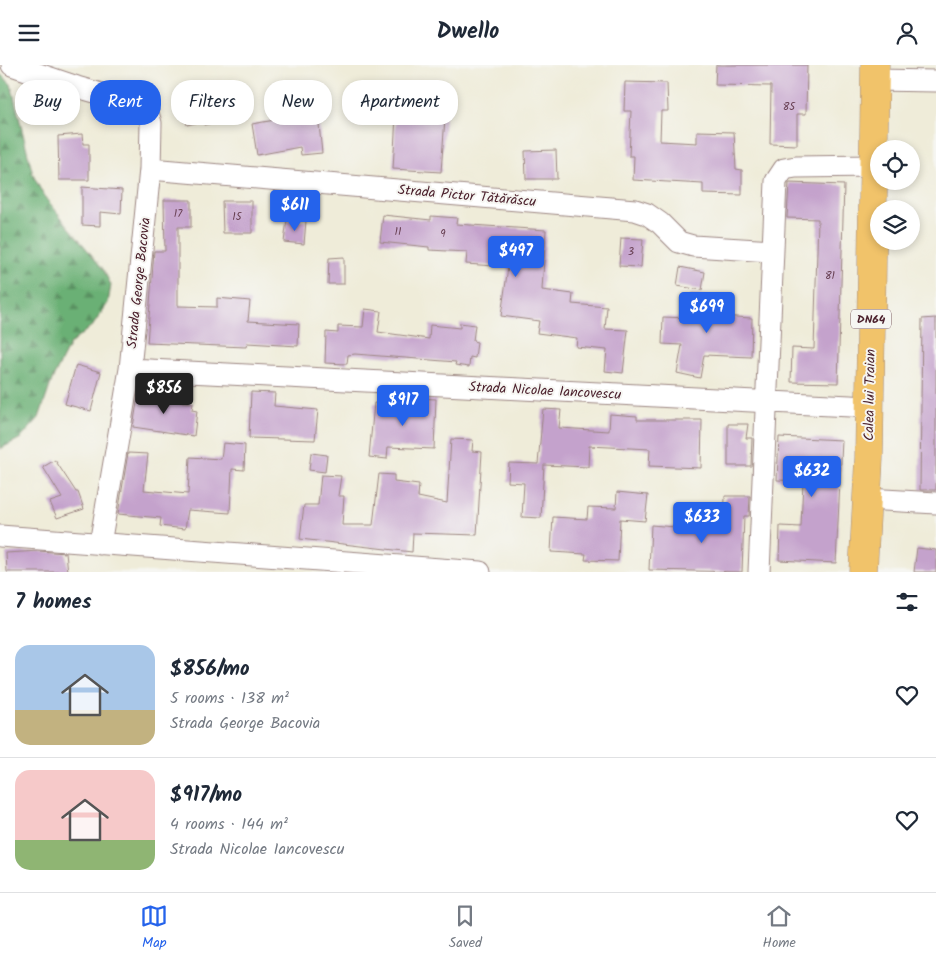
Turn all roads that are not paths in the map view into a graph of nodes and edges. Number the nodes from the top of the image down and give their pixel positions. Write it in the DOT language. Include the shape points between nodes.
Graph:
graph roads {
  1 [pos="12,65"];
  2 [pos="875,72"];
  3 [pos="936,81"];
  4 [pos="874,140"];
  5 [pos="870,166"];
  6 [pos="150,169"];
  7 [pos="874,190"];
  8 [pos="772,251"];
  9 [pos="130,369"];
  10 [pos="768,403"];
  11 [pos="870,407"];
  12 [pos="867,499"];
  13 [pos="936,503"];
  14 [pos="0,536"];
  15 [pos="100,544"];
  16 [pos="480,572"];
  17 [pos="759,572"];
  18 [pos="864,572"];
  1 -- 6 [label="street, Strada George Bacovia" via="140,105 148,113 151,123"];
  2 -- 3 [label="street, Calea lui Traian"];
  2 -- 4 [label="main road, Calea lui Traian / DN64"];
  5 -- 8 [label="street" via="784,169 776,181"];
  6 -- 8 [label="street, Strada Pictor Tătărăscu" via="635,210 660,223 679,243"];
  6 -- 9 [label="street, Strada George Bacovia"];
  7 -- 11 [label="main road, Calea lui Traian / DN64"];
  8 -- 10 [label="street"];
  9 -- 10 [label="street, Strada Nicolae Iancovescu"];
  9 -- 15 [label="street, Strada George Bacovia"];
  10 -- 11 [label="street, Strada Nicolae Iancovescu"];
  10 -- 17 [label="street"];
  11 -- 12 [label="main road, Calea lui Traian / DN64"];
  12 -- 13 [label="street"];
  12 -- 18 [label="main road, Calea lui Traian / DN64"];
  14 -- 15 [label="street"];
  15 -- 16 [label="street"];
}
